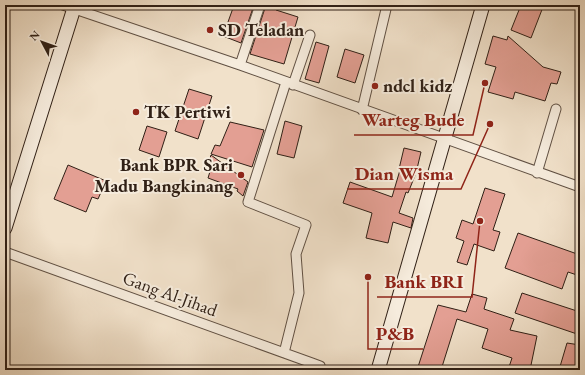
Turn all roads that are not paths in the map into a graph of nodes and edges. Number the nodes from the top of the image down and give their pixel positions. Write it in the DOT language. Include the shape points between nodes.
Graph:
graph roads {
  1 [pos="260,5"];
  2 [pos="386,5"];
  3 [pos="483,5"];
  4 [pos="71,7"];
  5 [pos="310,35"];
  6 [pos="240,65"];
  7 [pos="290,84"];
  8 [pos="556,109"];
  9 [pos="362,110"];
  10 [pos="445,140"];
  11 [pos="537,173"];
  12 [pos="580,188"];
  13 [pos="5,228"];
  14 [pos="5,252"];
  15 [pos="284,353"];
  16 [pos="319,370"];
  17 [pos="378,370"];
  1 -- 6 [label="street"];
  2 -- 9 [label="street"];
  3 -- 10 [label="street"];
  4 -- 6 [label="street"];
  4 -- 13 [label="street"];
  5 -- 7 [label="street"];
  6 -- 7 [label="street"];
  7 -- 9 [label="street"];
  7 -- 15 [label="street" via="248,202 306,225 296,254 299,293"];
  8 -- 11 [label="street"];
  9 -- 10 [label="street"];
  10 -- 11 [label="street"];
  10 -- 17 [label="street"];
  11 -- 12 [label="street"];
  14 -- 15 [label="street, Gang Al-Jihad"];
  15 -- 16 [label="street, Gang Al-Jihad" via="320,366"];
}
